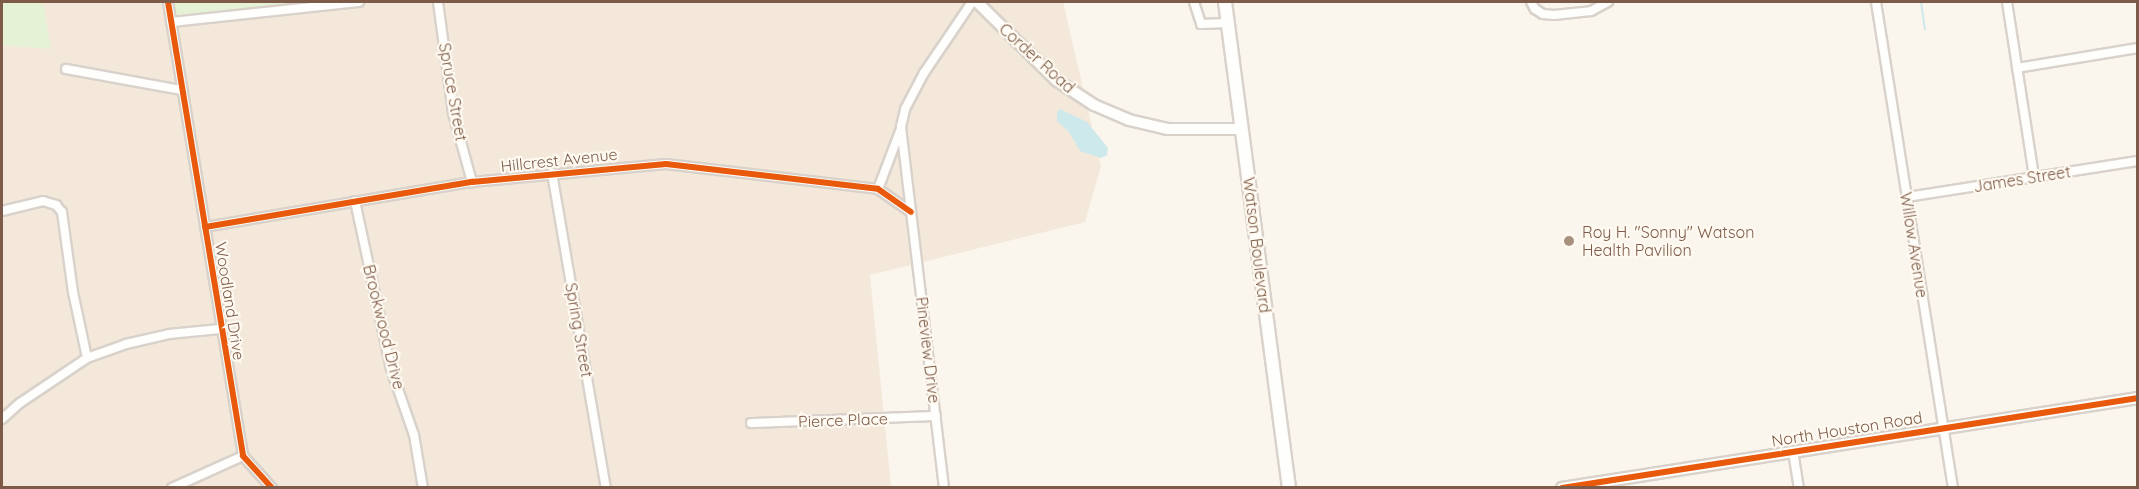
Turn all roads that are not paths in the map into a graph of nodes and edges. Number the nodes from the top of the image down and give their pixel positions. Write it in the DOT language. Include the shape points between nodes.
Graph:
graph roads {
  1 [pos="168,2"];
  2 [pos="359,2"];
  3 [pos="438,2"];
  4 [pos="972,2"];
  5 [pos="977,2"];
  6 [pos="1194,2"];
  7 [pos="1225,2"];
  8 [pos="1531,2"];
  9 [pos="1608,2"];
  10 [pos="1876,2"];
  11 [pos="2007,2"];
  12 [pos="171,22"];
  13 [pos="1227,22"];
  14 [pos="2138,48"];
  15 [pos="2017,68"];
  16 [pos="66,69"];
  17 [pos="182,90"];
  18 [pos="901,127"];
  19 [pos="1242,129"];
  20 [pos="2138,161"];
  21 [pos="552,173"];
  22 [pos="2034,177"];
  23 [pos="472,182"];
  24 [pos="878,189"];
  25 [pos="1907,197"];
  26 [pos="355,201"];
  27 [pos="2,212"];
  28 [pos="911,213"];
  29 [pos="205,227"];
  30 [pos="220,329"];
  31 [pos="87,358"];
  32 [pos="2138,398"];
  33 [pos="936,416"];
  34 [pos="2,420"];
  35 [pos="751,423"];
  36 [pos="1944,427"];
  37 [pos="1793,451"];
  38 [pos="243,456"];
  39 [pos="1635,482"];
  40 [pos="172,488"];
  41 [pos="272,488"];
  42 [pos="423,488"];
  43 [pos="606,488"];
  44 [pos="944,488"];
  45 [pos="1289,488"];
  46 [pos="1562,488"];
  47 [pos="1799,488"];
  48 [pos="1953,488"];
  1 -- 12 [label="street, Woodland Drive"];
  2 -- 12 [label="street"];
  3 -- 23 [label="street, Spruce Street" via="453,113"];
  4 -- 18 [label="street" via="924,73 905,109"];
  5 -- 19 [label="street, Corder Road" via="1056,80 1094,105 1129,120 1167,129"];
  6 -- 13 [label="street" via="1201,24"];
  7 -- 13 [label="main road, Watson Boulevard"];
  8 -- 9 [label="street" via="1543,14 1554,15 1591,11"];
  10 -- 25 [label="street, Willow Avenue"];
  11 -- 15 [label="street"];
  12 -- 17 [label="street, Woodland Drive"];
  13 -- 19 [label="main road, Watson Boulevard"];
  14 -- 15 [label="street"];
  15 -- 22 [label="street"];
  16 -- 17 [label="street"];
  17 -- 29 [label="street, Woodland Drive"];
  18 -- 24 [label="street"];
  18 -- 28 [label="street, Pineview Drive"];
  19 -- 45 [label="main road, Watson Boulevard"];
  20 -- 22 [label="street, James Street"];
  21 -- 23 [label="street, Hillcrest Avenue"];
  21 -- 24 [label="street, Hillcrest Avenue" via="666,164"];
  21 -- 43 [label="street, Spring Street"];
  22 -- 25 [label="street, James Street"];
  23 -- 26 [label="street, Hillcrest Avenue"];
  24 -- 28 [label="street, Hillcrest Avenue"];
  25 -- 36 [label="street, Willow Avenue"];
  26 -- 29 [label="street, Hillcrest Avenue"];
  26 -- 42 [label="street, Brookwood Drive" via="391,369 414,435"];
  27 -- 31 [label="street" via="43,201 56,205 62,212"];
  28 -- 33 [label="street, Pineview Drive"];
  29 -- 30 [label="street, Woodland Drive"];
  30 -- 31 [label="street" via="169,334"];
  30 -- 38 [label="street, Woodland Drive"];
  31 -- 34 [label="street" via="20,403"];
  32 -- 36 [label="street, North Houston Road"];
  33 -- 35 [label="street, Pierce Place"];
  33 -- 44 [label="street, Pineview Drive"];
  36 -- 37 [label="street, North Houston Road"];
  36 -- 48 [label="street, Willow Avenue"];
  37 -- 39 [label="street, North Houston Road"];
  37 -- 47 [label="street"];
  38 -- 40 [label="street"];
  38 -- 41 [label="street"];
  39 -- 46 [label="street, North Houston Road"];
}
